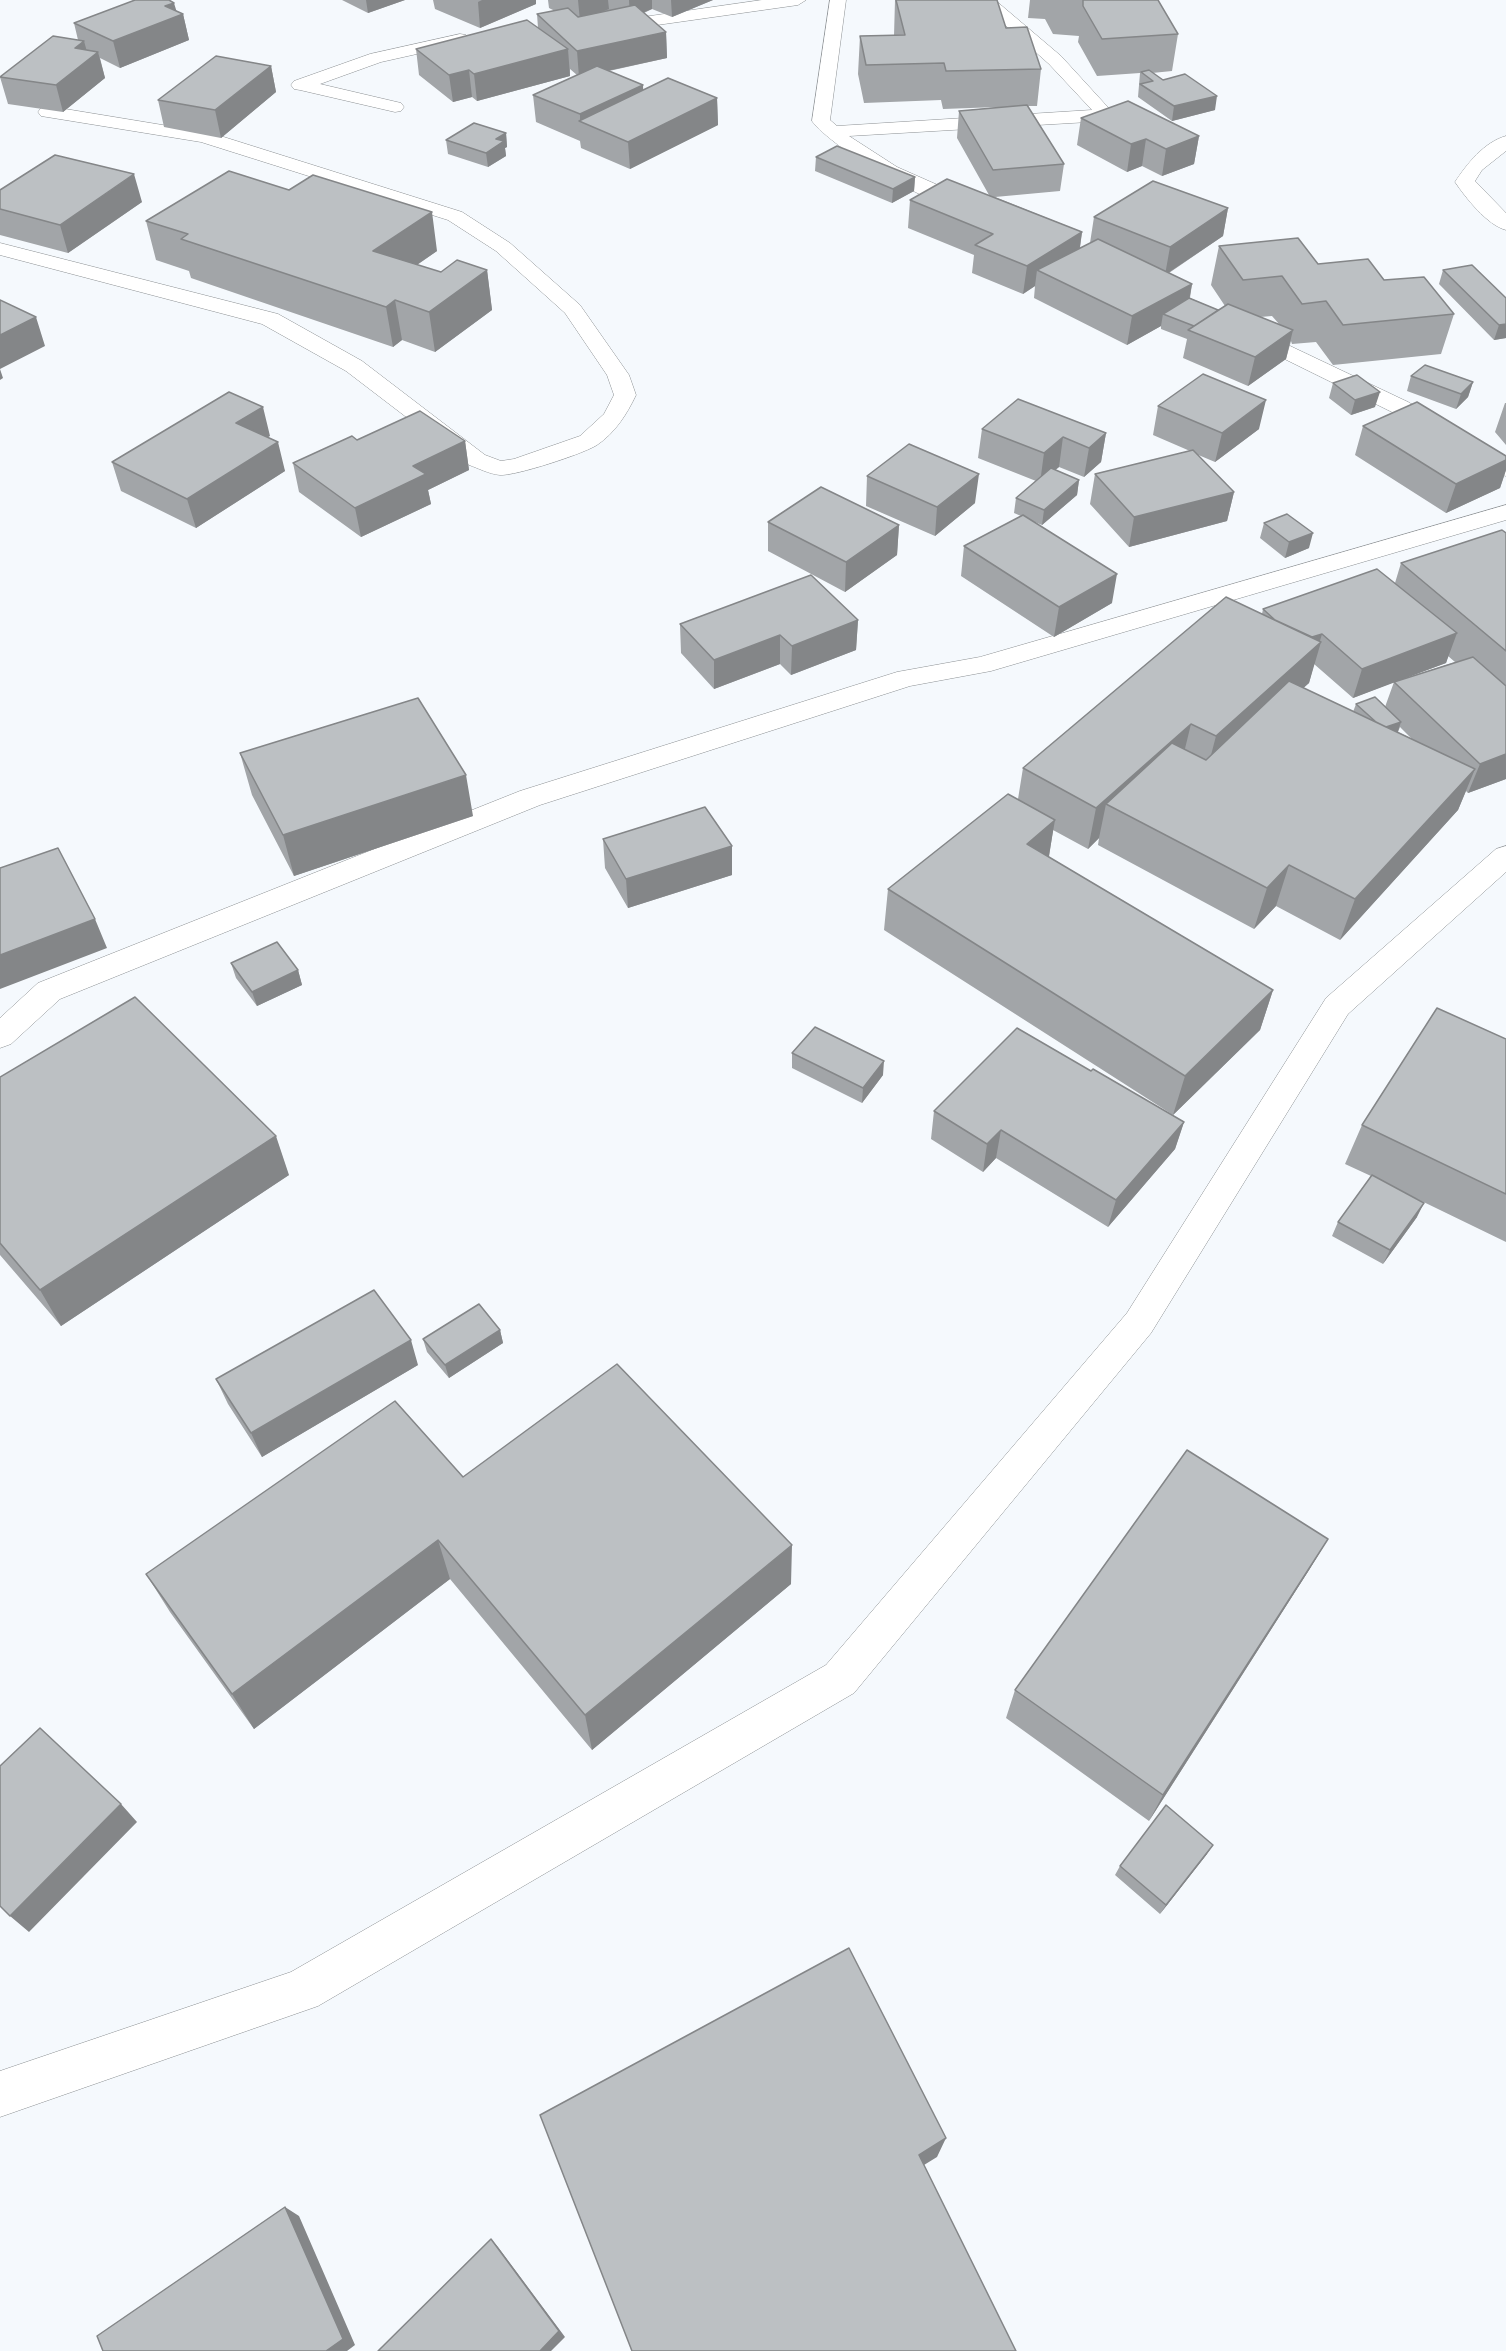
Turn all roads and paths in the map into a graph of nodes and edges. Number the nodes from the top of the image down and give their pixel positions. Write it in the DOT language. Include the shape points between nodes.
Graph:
graph roads {
  1 [pos="798,0"];
  2 [pos="838,0"];
  3 [pos="985,0"];
  4 [pos="590,22"];
  5 [pos="472,36"];
  6 [pos="395,107"];
  7 [pos="47,112"];
  8 [pos="831,132"];
  9 [pos="1506,142"];
  10 [pos="987,214"];
  11 [pos="1506,224"];
  12 [pos="0,249"];
  13 [pos="1232,325"];
  14 [pos="1506,470"];
  15 [pos="1506,512"];
  16 [pos="1506,856"];
  17 [pos="0,1036"];
  18 [pos="0,2094"];
  1 -- 4 [label="street" via="643,22"];
  2 -- 8 [label="street" via="821,121"];
  3 -- 8 [label="street" via="1055,60 1106,116"];
  5 -- 6 [label="street" via="376,58 300,86"];
  7 -- 12 [label="street" via="204,137 455,216 503,247 573,309 618,375 625,394 614,417 588,441 518,466 499,468 477,460 354,366 270,319"];
  8 -- 10 [label="street" via="913,183"];
  9 -- 11 [label="street" via="1475,166 1465,182"];
  13 -- 14 [label="street" via="1400,407"];
  15 -- 17 [label="street" via="982,664 906,678 530,798 49,991"];
  16 -- 18 [label="street" via="1337,1006 1138,1323 840,1679 302,1990"];
}
